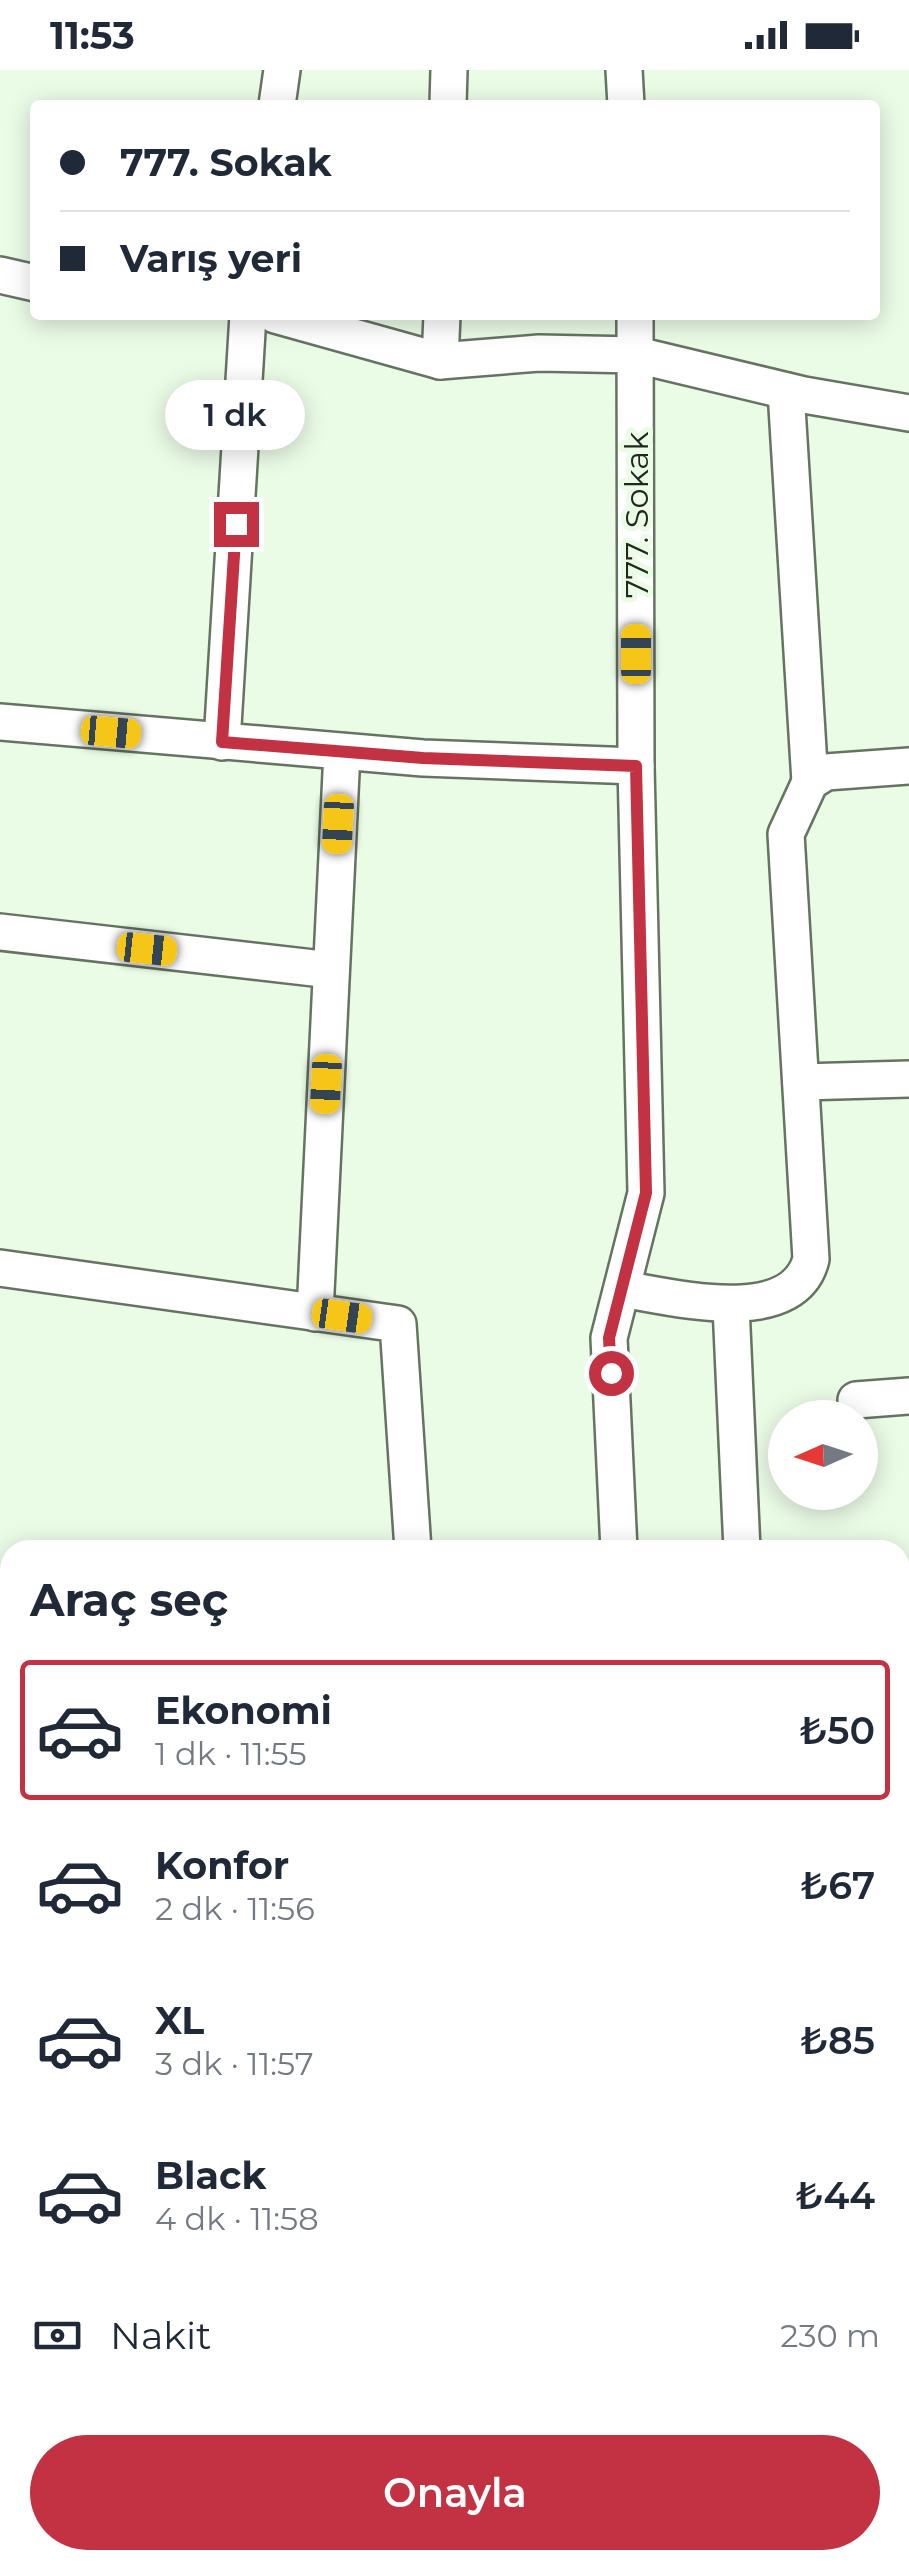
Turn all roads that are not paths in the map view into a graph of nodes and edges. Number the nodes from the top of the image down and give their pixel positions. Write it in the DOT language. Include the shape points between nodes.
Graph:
graph roads {
  1 [pos="282,70"];
  2 [pos="449,70"];
  3 [pos="624,70"];
  4 [pos="278,100"];
  5 [pos="448,100"];
  6 [pos="626,100"];
  7 [pos="0,276"];
  8 [pos="30,282"];
  9 [pos="248,320"];
  10 [pos="293,320"];
  11 [pos="442,320"];
  12 [pos="635,320"];
  13 [pos="637,355"];
  14 [pos="440,360"];
  15 [pos="786,391"];
  16 [pos="909,414"];
  17 [pos="0,722"];
  18 [pos="222,742"];
  19 [pos="342,752"];
  20 [pos="636,766"];
  21 [pos="909,766"];
  22 [pos="810,782"];
  23 [pos="0,932"];
  24 [pos="331,970"];
  25 [pos="909,1079"];
  26 [pos="801,1082"];
  27 [pos="0,1268"];
  28 [pos="622,1289"];
  29 [pos="730,1306"];
  30 [pos="314,1312"];
  31 [pos="909,1396"];
  32 [pos="856,1400"];
  33 [pos="412,1540"];
  34 [pos="619,1540"];
  35 [pos="742,1540"];
  1 -- 4 [label="street"];
  2 -- 5 [label="street"];
  3 -- 6 [label="street"];
  7 -- 8 [label="street"];
  9 -- 18 [label="street"];
  10 -- 14 [label="street"];
  11 -- 14 [label="street"];
  12 -- 13 [label="street, 777. Sokak"];
  13 -- 14 [label="street"];
  13 -- 15 [label="street"];
  13 -- 20 [label="street, 777. Sokak"];
  15 -- 16 [label="street"];
  15 -- 22 [label="street"];
  17 -- 18 [label="street"];
  18 -- 19 [label="street"];
  19 -- 20 [label="street"];
  19 -- 24 [label="street"];
  20 -- 28 [label="street, 777. Sokak" via="646,1193"];
  21 -- 22 [label="street" via="826,772"];
  22 -- 26 [label="street" via="786,834"];
  23 -- 24 [label="street"];
  24 -- 30 [label="street"];
  25 -- 26 [label="street"];
  26 -- 29 [label="street" via="808,1275 789,1291"];
  27 -- 30 [label="street"];
  28 -- 29 [label="street"];
  28 -- 34 [label="street, 777. Sokak" via="609,1338"];
  29 -- 35 [label="street"];
  30 -- 33 [label="street" via="398,1324"];
  31 -- 32 [label="street"];
}
